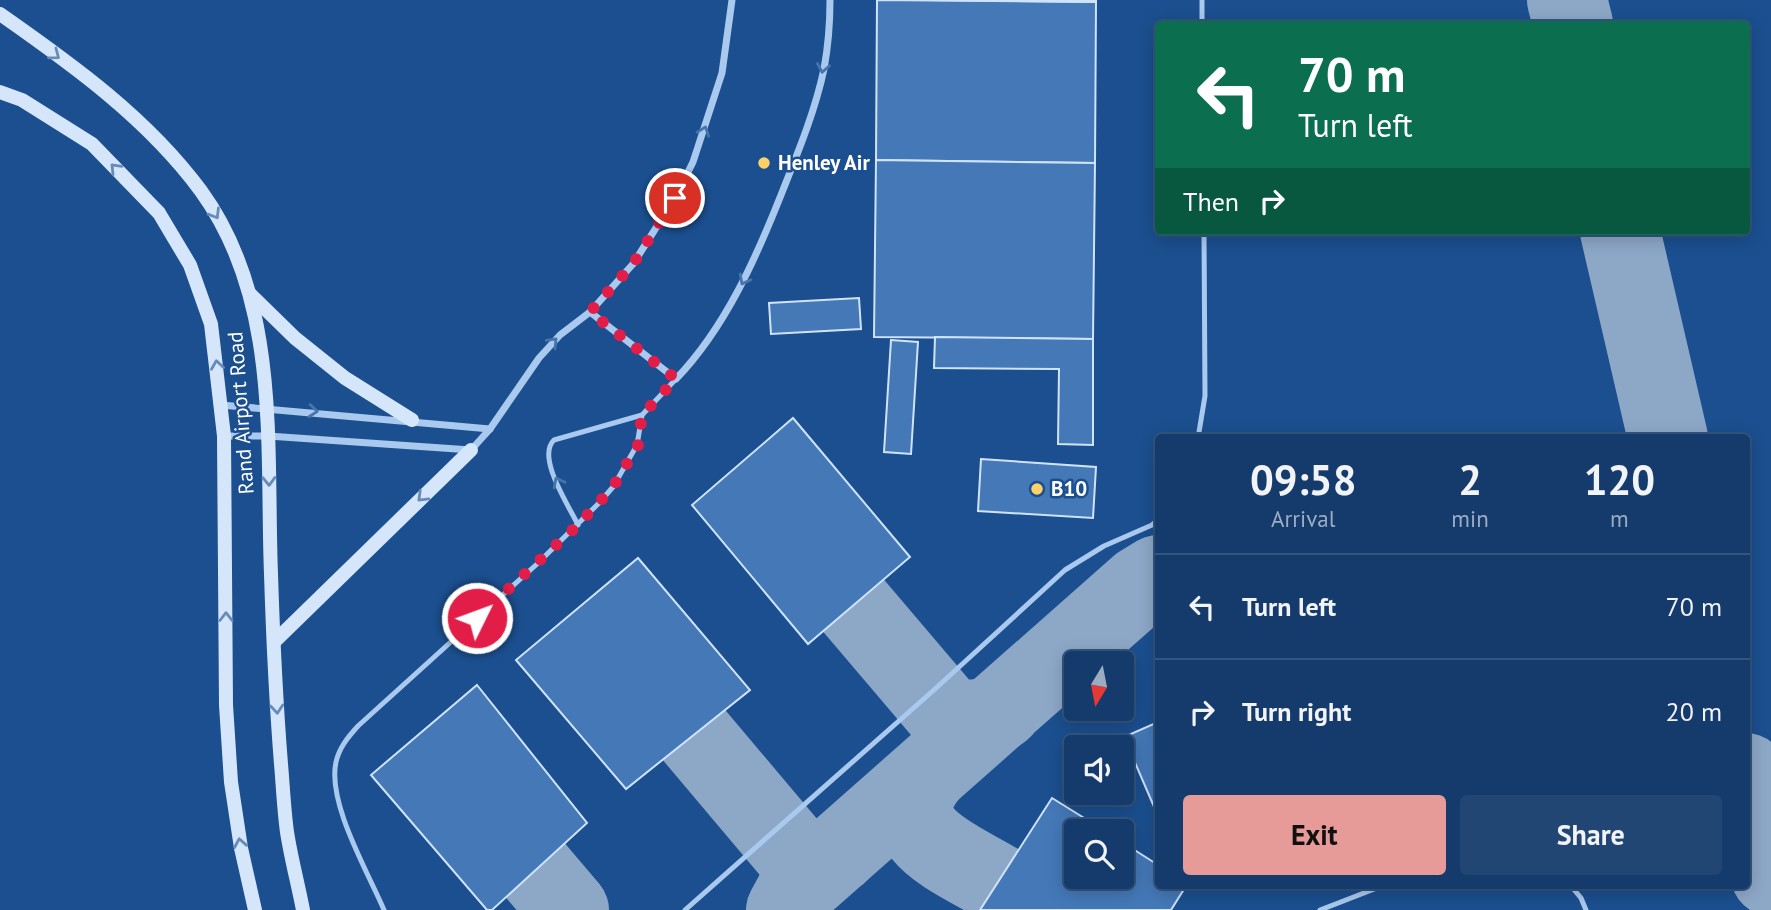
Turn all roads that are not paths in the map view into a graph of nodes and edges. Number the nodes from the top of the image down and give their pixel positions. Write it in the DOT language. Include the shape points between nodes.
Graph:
graph roads {
  1 [pos="732,0"];
  2 [pos="830,0"];
  3 [pos="1202,0"];
  4 [pos="0,14"];
  5 [pos="1202,21"];
  6 [pos="0,92"];
  7 [pos="1204,235"];
  8 [pos="251,295"];
  9 [pos="590,312"];
  10 [pos="676,379"];
  11 [pos="221,405"];
  12 [pos="266,407"];
  13 [pos="642,415"];
  14 [pos="412,420"];
  15 [pos="490,429"];
  16 [pos="1199,434"];
  17 [pos="224,436"];
  18 [pos="268,436"];
  19 [pos="471,450"];
  20 [pos="1155,522"];
  21 [pos="578,525"];
  22 [pos="274,642"];
  23 [pos="1373,889"];
  24 [pos="1574,889"];
  25 [pos="255,910"];
  26 [pos="303,910"];
  27 [pos="384,910"];
  28 [pos="685,910"];
  29 [pos="1320,910"];
  30 [pos="1586,910"];
  9 -- 1 [label="street, one-way" via="633,264 693,162 722,73"];
  2 -- 10 [label="street, one-way" via="825,65 817,99 771,222 730,305"];
  3 -- 5 [label="lane"];
  4 -- 8 [label="street, Rand Airport Road, one-way" via="124,107 165,147 202,192 225,232"];
  11 -- 6 [label="street, Rand Airport Road, one-way" via="211,324 190,265 159,213 92,144 22,100"];
  7 -- 16 [label="lane" via="1205,396"];
  8 -- 12 [label="street, Rand Airport Road"];
  8 -- 14 [label="street" via="345,378"];
  9 -- 10 [label="street"];
  15 -- 9 [label="street, one-way" via="538,358"];
  10 -- 13 [label="lane"];
  11 -- 12 [label="street"];
  11 -- 17 [label="street, Rand Airport Road"];
  12 -- 14 [label="street, one-way"];
  12 -- 18 [label="street, Rand Airport Road"];
  13 -- 21 [label="lane" via="631,459"];
  21 -- 13 [label="lane, one-way" via="551,470 549,445"];
  14 -- 15 [label="street"];
  15 -- 19 [label="street"];
  17 -- 18 [label="street"];
  25 -- 17 [label="street, Rand Airport Road, one-way" via="230,782"];
  18 -- 19 [label="street"];
  18 -- 22 [label="street, Rand Airport Road, one-way"];
  19 -- 22 [label="street, one-way"];
  20 -- 28 [label="lane" via="1065,570"];
  21 -- 27 [label="lane" via="358,726 340,750 335,786 340,808"];
  22 -- 26 [label="street, Rand Airport Road, one-way" via="287,831"];
  23 -- 29 [label="lane"];
  24 -- 30 [label="lane"];
}
